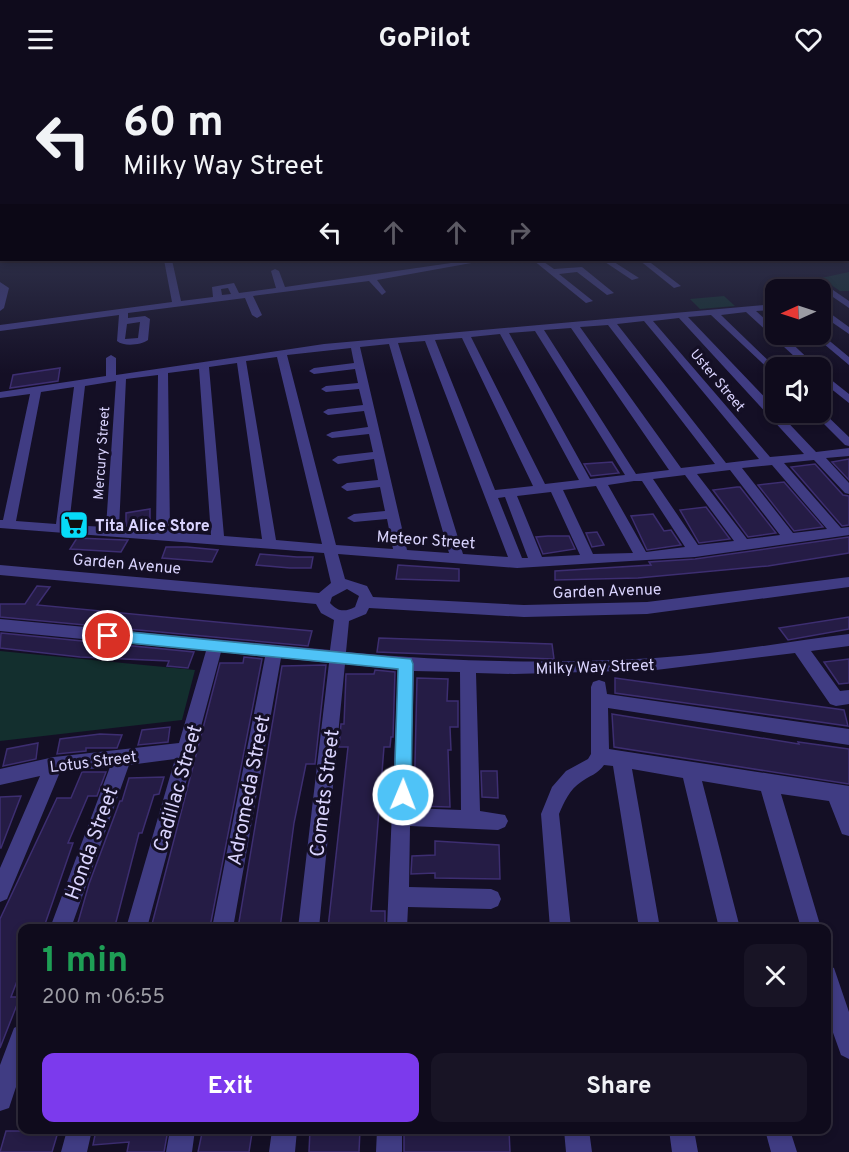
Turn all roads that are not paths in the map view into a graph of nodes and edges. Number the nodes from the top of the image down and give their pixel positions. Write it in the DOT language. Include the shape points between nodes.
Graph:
graph roads {
  1 [pos="171,274"];
  2 [pos="276,274"];
  3 [pos="395,274"];
  4 [pos="555,274"];
  5 [pos="586,274"];
  6 [pos="629,274"];
  7 [pos="661,274"];
  8 [pos="371,278"];
  9 [pos="635,278"];
  10 [pos="0,285"];
  11 [pos="677,286"];
  12 [pos="281,289"];
  13 [pos="831,290"];
  14 [pos="382,292"];
  15 [pos="610,292"];
  16 [pos="248,294"];
  17 [pos="845,299"];
  18 [pos="589,301"];
  19 [pos="177,304"];
  20 [pos="0,308"];
  21 [pos="765,308"];
  22 [pos="748,309"];
  23 [pos="713,312"];
  24 [pos="144,314"];
  25 [pos="257,315"];
  26 [pos="681,315"];
  27 [pos="123,316"];
  28 [pos="831,317"];
  29 [pos="646,318"];
  30 [pos="611,322"];
  31 [pos="765,324"];
  32 [pos="574,325"];
  33 [pos="0,328"];
  34 [pos="538,328"];
  35 [pos="503,331"];
  36 [pos="849,331"];
  37 [pos="465,334"];
  38 [pos="429,338"];
  39 [pos="393,340"];
  40 [pos="356,344"];
  41 [pos="788,345"];
  42 [pos="829,345"];
  43 [pos="281,353"];
  44 [pos="801,357"];
  45 [pos="111,358"];
  46 [pos="241,359"];
  47 [pos="765,362"];
  48 [pos="849,362"];
  49 [pos="204,365"];
  50 [pos="361,365"];
  51 [pos="163,371"];
  52 [pos="314,371"];
  53 [pos="116,377"];
  54 [pos="80,382"];
  55 [pos="831,384"];
  56 [pos="365,385"];
  57 [pos="36,389"];
  58 [pos="326,389"];
  59 [pos="0,395"];
  60 [pos="849,400"];
  61 [pos="370,407"];
  62 [pos="328,412"];
  63 [pos="828,423"];
  64 [pos="375,430"];
  65 [pos="332,435"];
  66 [pos="849,443"];
  67 [pos="849,452"];
  68 [pos="380,455"];
  69 [pos="815,456"];
  70 [pos="338,460"];
  71 [pos="771,460"];
  72 [pos="727,466"];
  73 [pos="683,472"];
  74 [pos="639,477"];
  75 [pos="386,483"];
  76 [pos="593,483"];
  77 [pos="347,487"];
  78 [pos="555,488"];
  79 [pos="541,489"];
  80 [pos="849,490"];
  81 [pos="510,493"];
  82 [pos="489,495"];
  83 [pos="393,514"];
  84 [pos="354,518"];
  85 [pos="4,524"];
  86 [pos="62,528"];
  87 [pos="111,532"];
  88 [pos="843,532"];
  89 [pos="163,536"];
  90 [pos="790,539"];
  91 [pos="218,540"];
  92 [pos="270,545"];
  93 [pos="744,545"];
  94 [pos="332,551"];
  95 [pos="695,552"];
  96 [pos="401,555"];
  97 [pos="642,557"];
  98 [pos="458,560"];
  99 [pos="589,560"];
  100 [pos="537,562"];
  101 [pos="517,563"];
  102 [pos="0,570"];
  103 [pos="849,582"];
  104 [pos="339,585"];
  105 [pos="323,599"];
  106 [pos="366,602"];
  107 [pos="342,616"];
  108 [pos="0,625"];
  109 [pos="849,640"];
  110 [pos="215,646"];
  111 [pos="799,647"];
  112 [pos="274,652"];
  113 [pos="339,657"];
  114 [pos="406,664"];
  115 [pos="468,668"];
  116 [pos="843,698"];
  117 [pos="849,737"];
  118 [pos="187,750"];
  119 [pos="600,756"];
  120 [pos="122,758"];
  121 [pos="621,759"];
  122 [pos="54,765"];
  123 [pos="690,769"];
  124 [pos="0,777"];
  125 [pos="770,786"];
  126 [pos="842,794"];
  127 [pos="402,817"];
  128 [pos="471,820"];
  129 [pos="498,821"];
  130 [pos="849,827"];
  131 [pos="0,892"];
  132 [pos="399,897"];
  133 [pos="490,899"];
  134 [pos="62,924"];
  135 [pos="138,924"];
  136 [pos="223,924"];
  137 [pos="308,924"];
  138 [pos="398,924"];
  139 [pos="560,924"];
  140 [pos="648,924"];
  141 [pos="728,924"];
  142 [pos="810,924"];
  143 [pos="831,991"];
  144 [pos="18,1047"];
  145 [pos="849,1047"];
  146 [pos="0,1099"];
  147 [pos="79,1134"];
  148 [pos="182,1134"];
  149 [pos="284,1134"];
  150 [pos="390,1134"];
  151 [pos="578,1134"];
  152 [pos="683,1134"];
  153 [pos="779,1134"];
  154 [pos="74,1152"];
  155 [pos="179,1152"];
  156 [pos="282,1152"];
  157 [pos="389,1152"];
  158 [pos="579,1152"];
  159 [pos="685,1152"];
  160 [pos="784,1152"];
  1 -- 19 [label="street"];
  2 -- 12 [label="street"];
  3 -- 8 [label="street"];
  4 -- 18 [label="street"];
  5 -- 15 [label="street"];
  6 -- 9 [label="street"];
  7 -- 11 [label="street"];
  8 -- 12 [label="street"];
  8 -- 14 [label="street"];
  10 -- 20 [label="street" via="5,288"];
  12 -- 16 [label="street"];
  13 -- 17 [label="street"];
  16 -- 19 [label="street"];
  16 -- 25 [label="street"];
  19 -- 24 [label="street"];
  21 -- 22 [label="street"];
  22 -- 23 [label="street"];
  22 -- 31 [label="street"];
  23 -- 26 [label="street"];
  23 -- 47 [label="street"];
  24 -- 27 [label="street"];
  24 -- 27 [label="street" via="143,340 123,342"];
  26 -- 29 [label="street"];
  26 -- 69 [label="street"];
  27 -- 33 [label="street"];
  28 -- 36 [label="street"];
  29 -- 30 [label="street"];
  29 -- 71 [label="street, Uster Street"];
  30 -- 32 [label="street"];
  30 -- 72 [label="street"];
  32 -- 34 [label="street"];
  32 -- 73 [label="street"];
  34 -- 35 [label="street"];
  34 -- 74 [label="street"];
  35 -- 37 [label="street"];
  35 -- 76 [label="street"];
  37 -- 38 [label="street"];
  37 -- 79 [label="street"];
  38 -- 39 [label="street"];
  38 -- 82 [label="street"];
  39 -- 40 [label="street"];
  39 -- 98 [label="street"];
  40 -- 43 [label="street"];
  40 -- 50 [label="street"];
  41 -- 44 [label="street"];
  42 -- 48 [label="street"];
  43 -- 46 [label="street"];
  43 -- 94 [label="street"];
  45 -- 53 [label="street, Mercury Street"];
  46 -- 49 [label="street"];
  46 -- 92 [label="street"];
  49 -- 51 [label="street"];
  49 -- 91 [label="street"];
  50 -- 52 [label="street"];
  50 -- 56 [label="street"];
  51 -- 53 [label="street"];
  51 -- 89 [label="street"];
  53 -- 54 [label="street"];
  53 -- 87 [label="street, Mercury Street"];
  54 -- 57 [label="street"];
  54 -- 86 [label="street"];
  55 -- 60 [label="street"];
  56 -- 58 [label="street"];
  56 -- 61 [label="street"];
  57 -- 59 [label="street"];
  57 -- 85 [label="street"];
  61 -- 62 [label="street"];
  61 -- 64 [label="street"];
  63 -- 66 [label="street"];
  64 -- 65 [label="street"];
  64 -- 68 [label="street"];
  67 -- 69 [label="street"];
  68 -- 70 [label="street"];
  68 -- 75 [label="street"];
  69 -- 71 [label="street"];
  69 -- 80 [label="street"];
  71 -- 72 [label="street"];
  71 -- 88 [label="street, Uster Street"];
  72 -- 73 [label="street"];
  72 -- 90 [label="street"];
  73 -- 74 [label="street"];
  73 -- 93 [label="street"];
  74 -- 76 [label="street"];
  74 -- 95 [label="street"];
  75 -- 77 [label="street"];
  75 -- 83 [label="street"];
  76 -- 78 [label="street"];
  76 -- 97 [label="street"];
  78 -- 79 [label="street"];
  78 -- 99 [label="street"];
  79 -- 81 [label="street"];
  81 -- 82 [label="street"];
  81 -- 100 [label="street"];
  82 -- 101 [label="street"];
  83 -- 84 [label="street"];
  83 -- 96 [label="street"];
  85 -- 86 [label="street, Meteor Street"];
  86 -- 87 [label="street, Meteor Street"];
  87 -- 89 [label="street, Meteor Street"];
  88 -- 90 [label="street, Meteor Street"];
  89 -- 91 [label="street, Meteor Street"];
  90 -- 93 [label="street, Meteor Street"];
  91 -- 92 [label="street, Meteor Street"];
  92 -- 94 [label="street, Meteor Street"];
  93 -- 95 [label="street, Meteor Street"];
  94 -- 96 [label="street, Meteor Street"];
  94 -- 104 [label="street"];
  95 -- 97 [label="street, Meteor Street"];
  96 -- 98 [label="street, Meteor Street"];
  97 -- 99 [label="street, Meteor Street"];
  98 -- 101 [label="street, Meteor Street"];
  99 -- 100 [label="street, Meteor Street"];
  100 -- 101 [label="street, Meteor Street"];
  102 -- 105 [label="street, Garden Avenue"];
  103 -- 106 [label="street, Garden Avenue" via="647,608 524,611"];
  104 -- 105 [label="street"];
  104 -- 106 [label="street" via="356,586"];
  105 -- 107 [label="street" via="329,613"];
  106 -- 107 [label="street" via="353,615"];
  107 -- 113 [label="street, Comets Street"];
  108 -- 110 [label="street, Milky Way Street"];
  109 -- 111 [label="street, Milky Way Street"];
  110 -- 112 [label="street, Milky Way Street"];
  110 -- 118 [label="street, Cadillac Street"];
  111 -- 115 [label="street, Milky Way Street" via="656,664"];
  111 -- 116 [label="street"];
  112 -- 113 [label="street, Milky Way Street"];
  112 -- 136 [label="street, Adromeda Street"];
  113 -- 114 [label="street, Milky Way Street"];
  113 -- 137 [label="street, Comets Street"];
  114 -- 115 [label="street, Milky Way Street"];
  114 -- 127 [label="street"];
  115 -- 128 [label="street"];
  117 -- 119 [label="street" via="599,693"];
  118 -- 120 [label="street, Lotus Street"];
  118 -- 135 [label="street, Cadillac Street"];
  119 -- 121 [label="street"];
  119 -- 139 [label="street" via="594,765 572,777 550,813"];
  120 -- 122 [label="street, Lotus Street"];
  120 -- 134 [label="street, Honda Street"];
  121 -- 123 [label="street"];
  121 -- 140 [label="street"];
  122 -- 124 [label="street, Lotus Street"];
  122 -- 131 [label="street"];
  123 -- 125 [label="street"];
  123 -- 141 [label="street"];
  125 -- 126 [label="street"];
  125 -- 142 [label="street"];
  126 -- 130 [label="street"];
  127 -- 128 [label="street"];
  127 -- 132 [label="street"];
  128 -- 129 [label="street"];
  132 -- 133 [label="street"];
  132 -- 138 [label="street"];
  143 -- 145 [label="street"];
  144 -- 146 [label="street"];
  147 -- 154 [label="street"];
  148 -- 155 [label="street"];
  149 -- 156 [label="street"];
  150 -- 157 [label="street"];
  151 -- 158 [label="street"];
  152 -- 159 [label="street"];
  153 -- 160 [label="street"];
}
